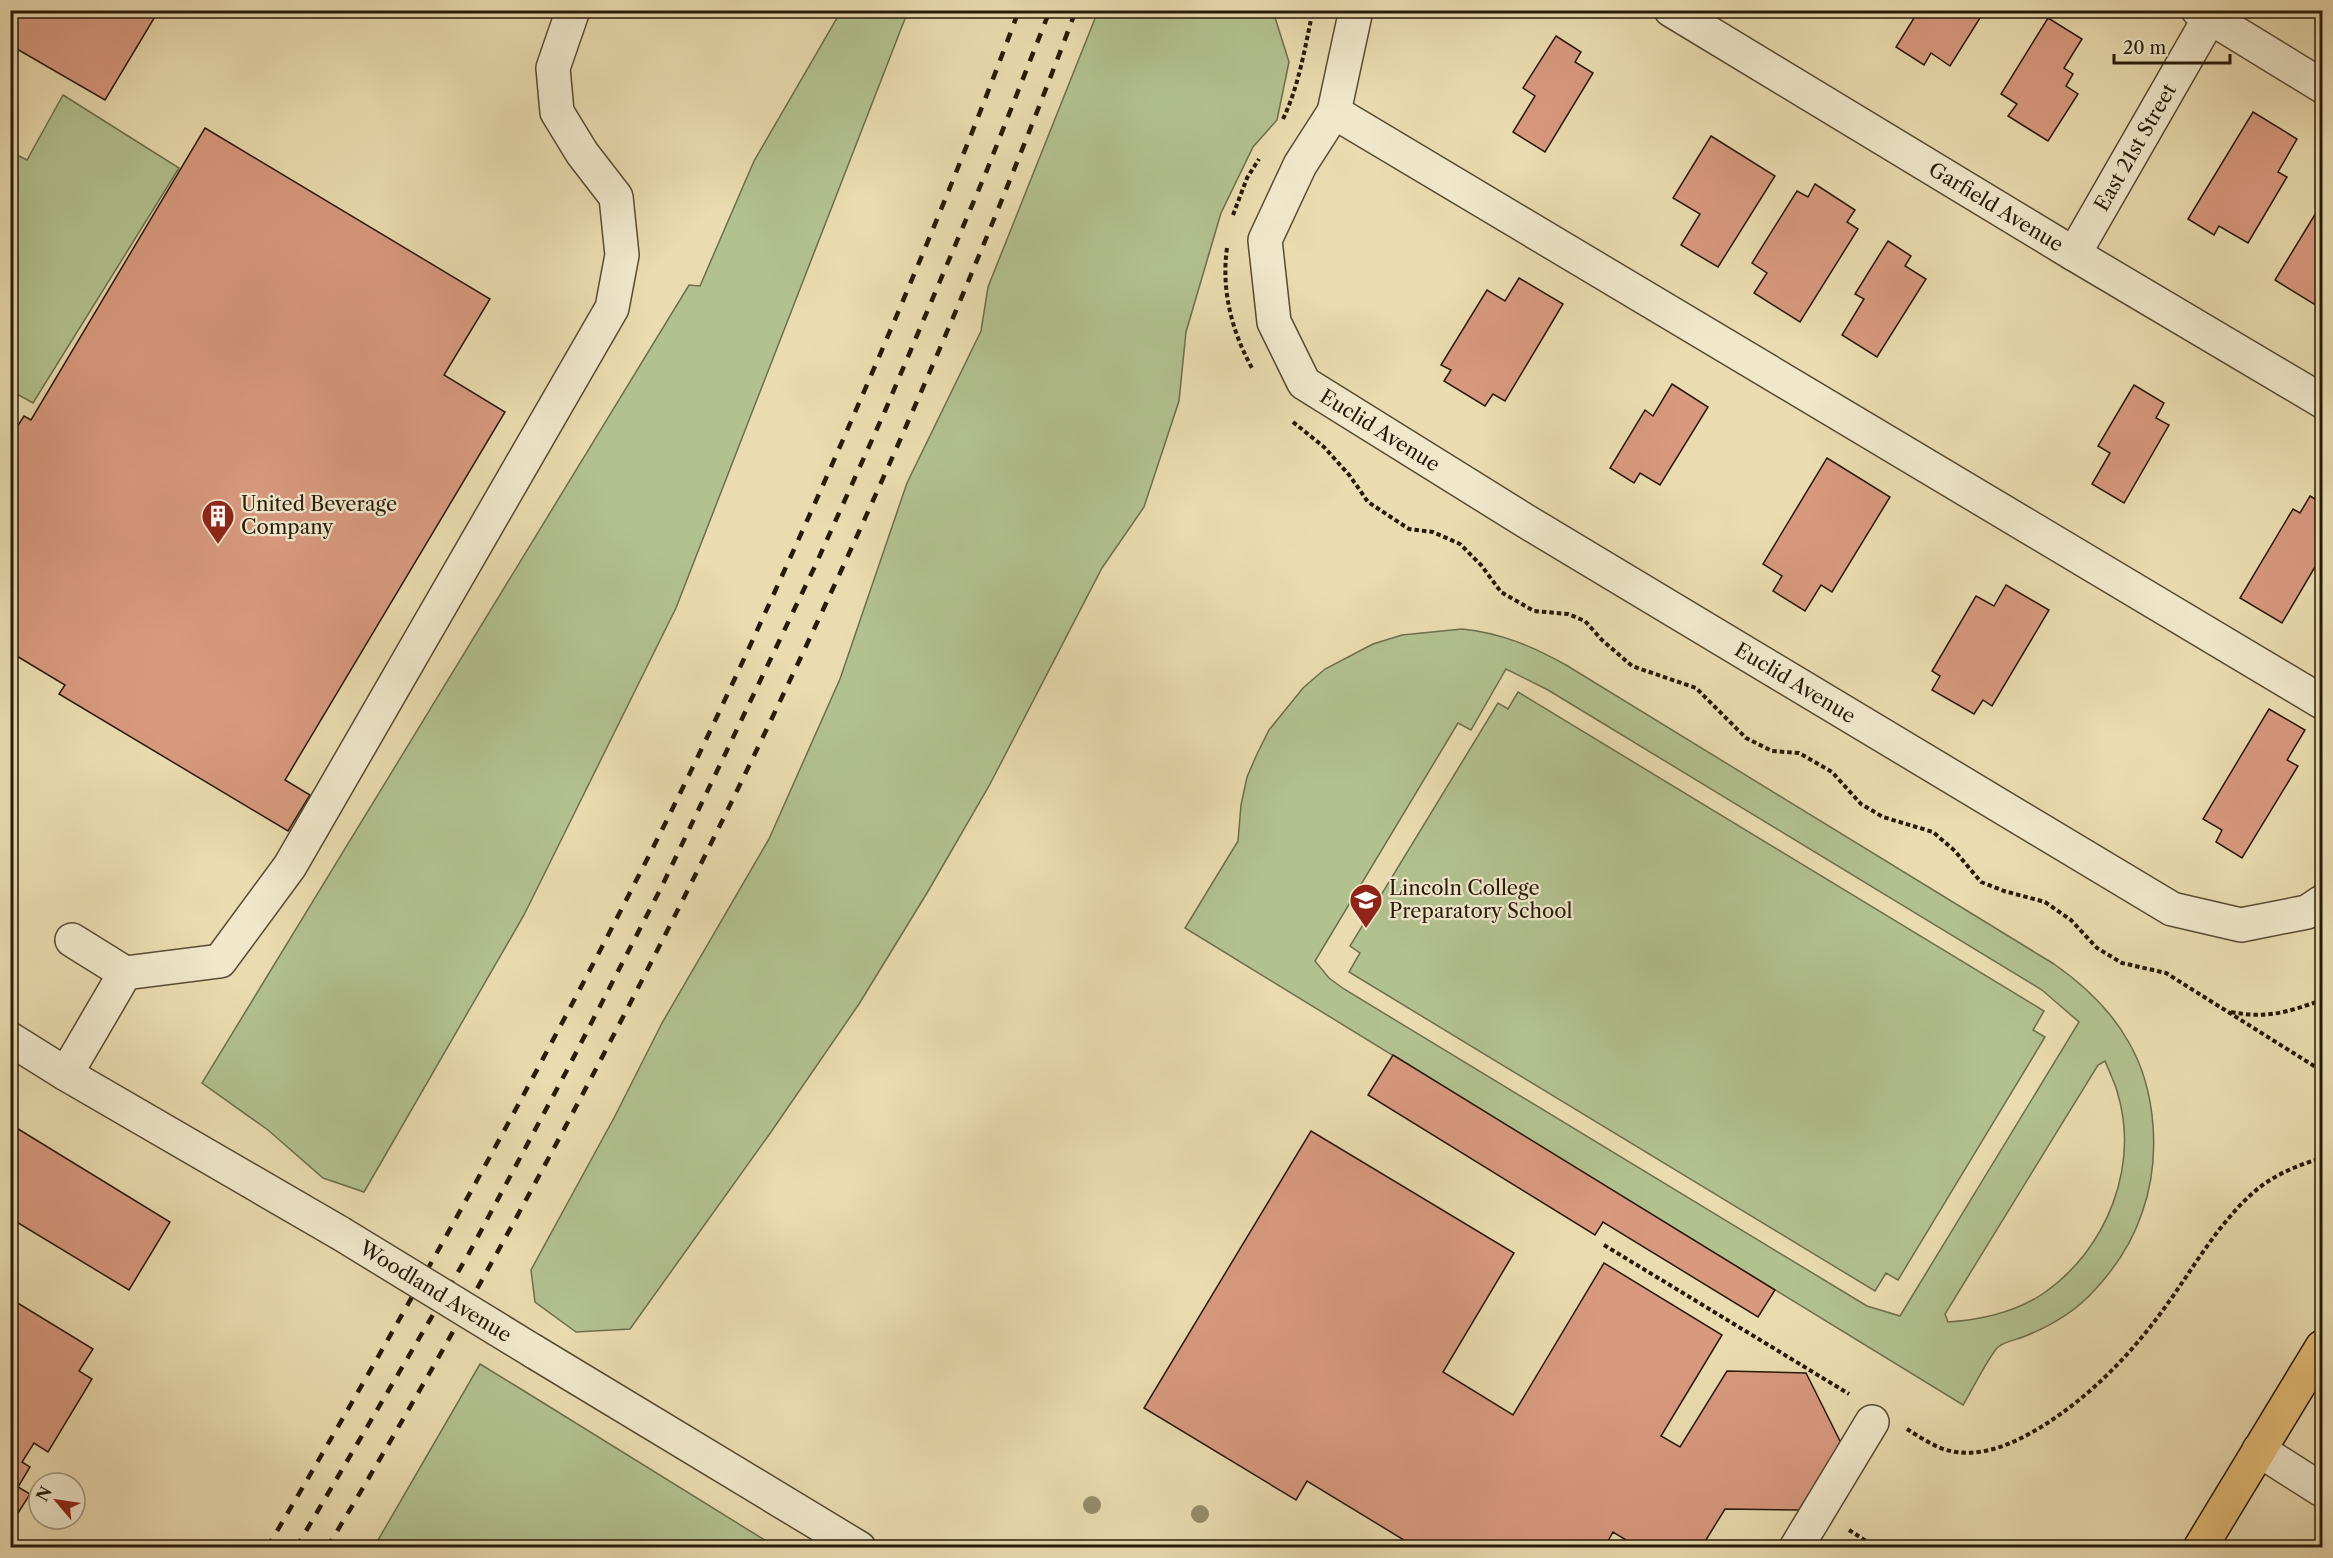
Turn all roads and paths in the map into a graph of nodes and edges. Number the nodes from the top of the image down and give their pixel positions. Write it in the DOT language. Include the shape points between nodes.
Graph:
graph roads {
  1 [pos="573,10"];
  2 [pos="1356,10"];
  3 [pos="1671,10"];
  4 [pos="2207,13"];
  5 [pos="2322,87"];
  6 [pos="1334,112"];
  7 [pos="2074,254"];
  8 [pos="2322,401"];
  9 [pos="2322,702"];
  10 [pos="2315,907"];
  11 [pos="72,940"];
  12 [pos="125,973"];
  13 [pos="2322,1000"];
  14 [pos="2227,1012"];
  15 [pos="10,1039"];
  16 [pos="66,1074"];
  17 [pos="2322,1158"];
  18 [pos="1604,1245"];
  19 [pos="2322,1347"];
  20 [pos="1876,1415"];
  21 [pos="2259,1450"];
  22 [pos="2322,1490"];
  23 [pos="859,1548"];
  24 [pos="1796,1548"];
  25 [pos="2200,1548"];
  1 -- 12 [label="street" via="553,68 557,112 616,197 622,255 612,308 290,866 220,961"];
  2 -- 6 [label="street"];
  3 -- 7 [label="street, Garfield Avenue"];
  4 -- 5 [label="street"];
  4 -- 7 [label="street, East 21st Street"];
  6 -- 9 [label="street"];
  6 -- 10 [label="street, Euclid Avenue" via="1300,165 1265,240 1274,322 1304,383 1524,520 2172,909 2241,925"];
  7 -- 8 [label="street, Garfield Avenue"];
  11 -- 12 [label="street"];
  12 -- 16 [label="street"];
  13 -- 14 [label="path" via="2293,1011 2254,1017"];
  15 -- 16 [label="street, Woodland Avenue"];
  16 -- 23 [label="street, Woodland Avenue, bridge" via="340,1233"];
  17 -- 20 [label="path" via="2273,1178 2254,1191 2199,1257 2144,1336 2111,1372 2031,1434 1973,1453 1943,1449"];
  18 -- 20 [label="path"];
  19 -- 21 [label="main road"];
  20 -- 24 [label="street"];
  21 -- 22 [label="street"];
  21 -- 25 [label="main road"];
}
